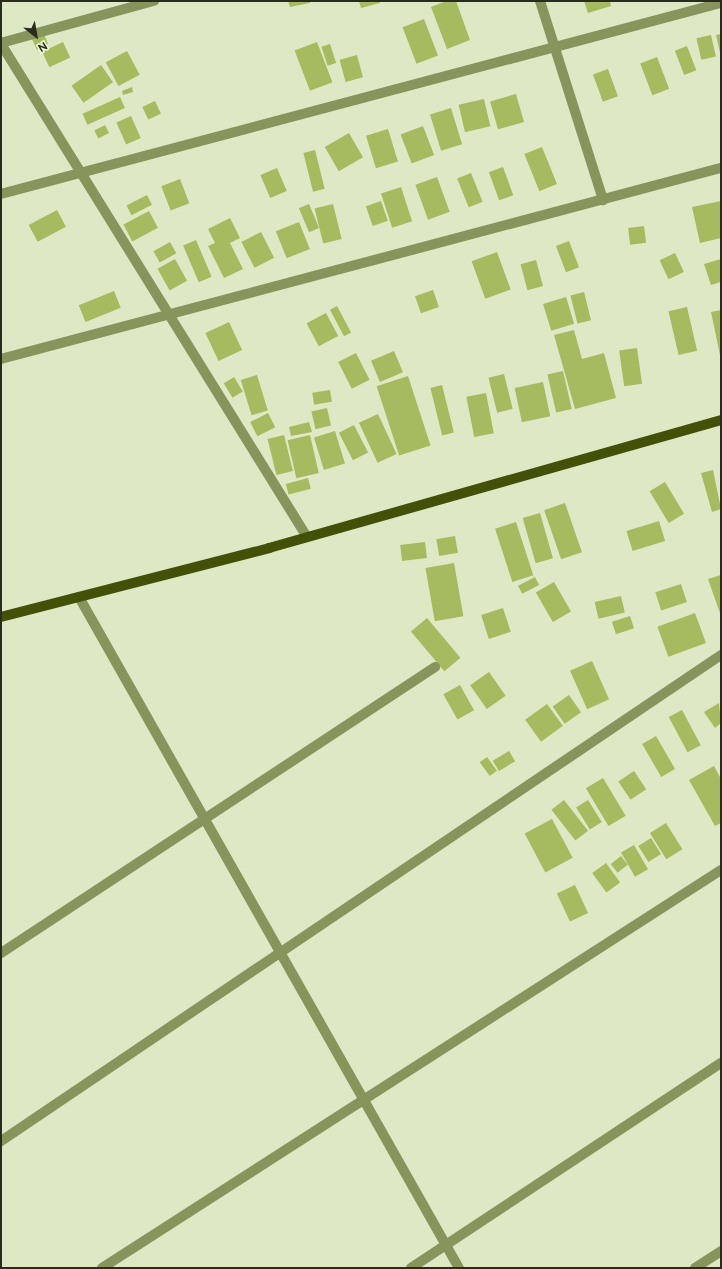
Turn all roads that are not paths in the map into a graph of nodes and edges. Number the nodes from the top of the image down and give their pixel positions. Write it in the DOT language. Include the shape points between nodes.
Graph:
graph roads {
  1 [pos="154,1"];
  2 [pos="540,1"];
  3 [pos="721,3"];
  4 [pos="1,43"];
  5 [pos="557,46"];
  6 [pos="721,168"];
  7 [pos="80,172"];
  8 [pos="1,194"];
  9 [pos="602,200"];
  10 [pos="169,315"];
  11 [pos="1,359"];
  12 [pos="721,420"];
  13 [pos="307,537"];
  14 [pos="79,597"];
  15 [pos="1,618"];
  16 [pos="721,655"];
  17 [pos="435,667"];
  18 [pos="204,820"];
  19 [pos="721,870"];
  20 [pos="1,953"];
  21 [pos="279,953"];
  22 [pos="721,1063"];
  23 [pos="362,1099"];
  24 [pos="1,1141"];
  25 [pos="446,1245"];
  26 [pos="721,1251"];
  27 [pos="102,1268"];
  28 [pos="411,1268"];
  29 [pos="459,1268"];
  30 [pos="695,1268"];
  1 -- 4 [label="street"];
  2 -- 5 [label="street"];
  3 -- 5 [label="street"];
  4 -- 7 [label="street"];
  5 -- 7 [label="street"];
  5 -- 9 [label="street"];
  6 -- 9 [label="street"];
  7 -- 8 [label="street"];
  7 -- 10 [label="street"];
  9 -- 10 [label="street"];
  10 -- 11 [label="street"];
  10 -- 13 [label="street"];
  12 -- 13 [label="main road"];
  13 -- 14 [label="main road"];
  14 -- 15 [label="main road"];
  14 -- 18 [label="street"];
  16 -- 21 [label="street"];
  17 -- 18 [label="street"];
  18 -- 20 [label="street"];
  18 -- 21 [label="street"];
  19 -- 23 [label="street"];
  21 -- 23 [label="street"];
  21 -- 24 [label="street"];
  22 -- 25 [label="street"];
  23 -- 25 [label="street"];
  23 -- 27 [label="street"];
  25 -- 28 [label="street"];
  25 -- 29 [label="street"];
  26 -- 30 [label="street"];
}
